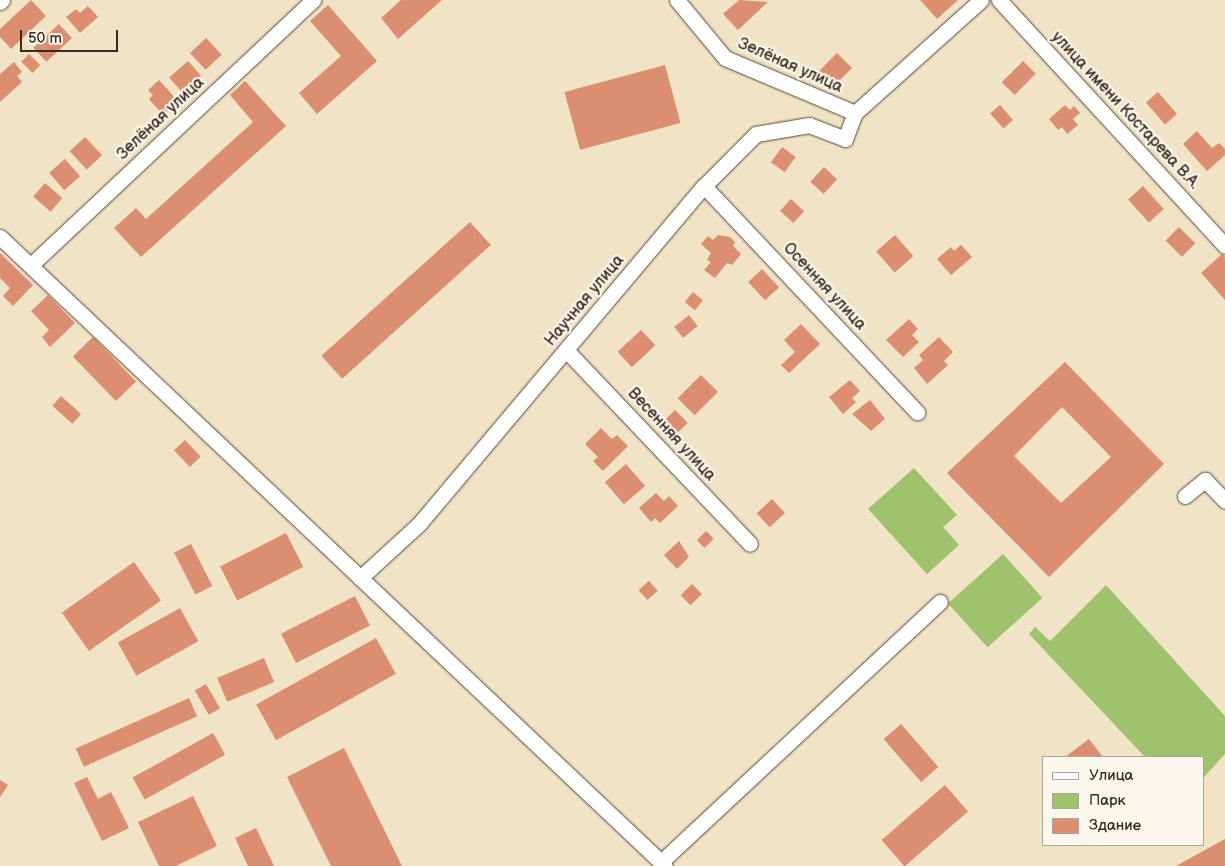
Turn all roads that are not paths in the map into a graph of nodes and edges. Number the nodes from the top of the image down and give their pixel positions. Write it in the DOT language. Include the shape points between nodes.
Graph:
graph roads {
  1 [pos="313,0"];
  2 [pos="677,0"];
  3 [pos="981,0"];
  4 [pos="999,0"];
  5 [pos="854,113"];
  6 [pos="704,186"];
  7 [pos="0,236"];
  8 [pos="1225,246"];
  9 [pos="32,264"];
  10 [pos="566,350"];
  11 [pos="917,412"];
  12 [pos="1185,496"];
  13 [pos="1225,501"];
  14 [pos="750,544"];
  15 [pos="360,578"];
  16 [pos="940,602"];
  17 [pos="663,864"];
  1 -- 9 [label="street, Зелёная улица"];
  2 -- 5 [label="street, Зелёная улица" via="725,58"];
  3 -- 5 [label="street"];
  4 -- 8 [label="street, улица имени Костарева В.А."];
  5 -- 6 [label="street, Научная улица" via="845,139 810,125 756,134"];
  6 -- 10 [label="street, Научная улица"];
  6 -- 11 [label="street, Осенняя улица"];
  7 -- 9 [label="street"];
  9 -- 15 [label="street"];
  10 -- 14 [label="street, Весенняя улица"];
  10 -- 15 [label="street, Научная улица" via="419,524"];
  12 -- 13 [label="street" via="1205,480"];
  15 -- 17 [label="street"];
  16 -- 17 [label="street"];
}
